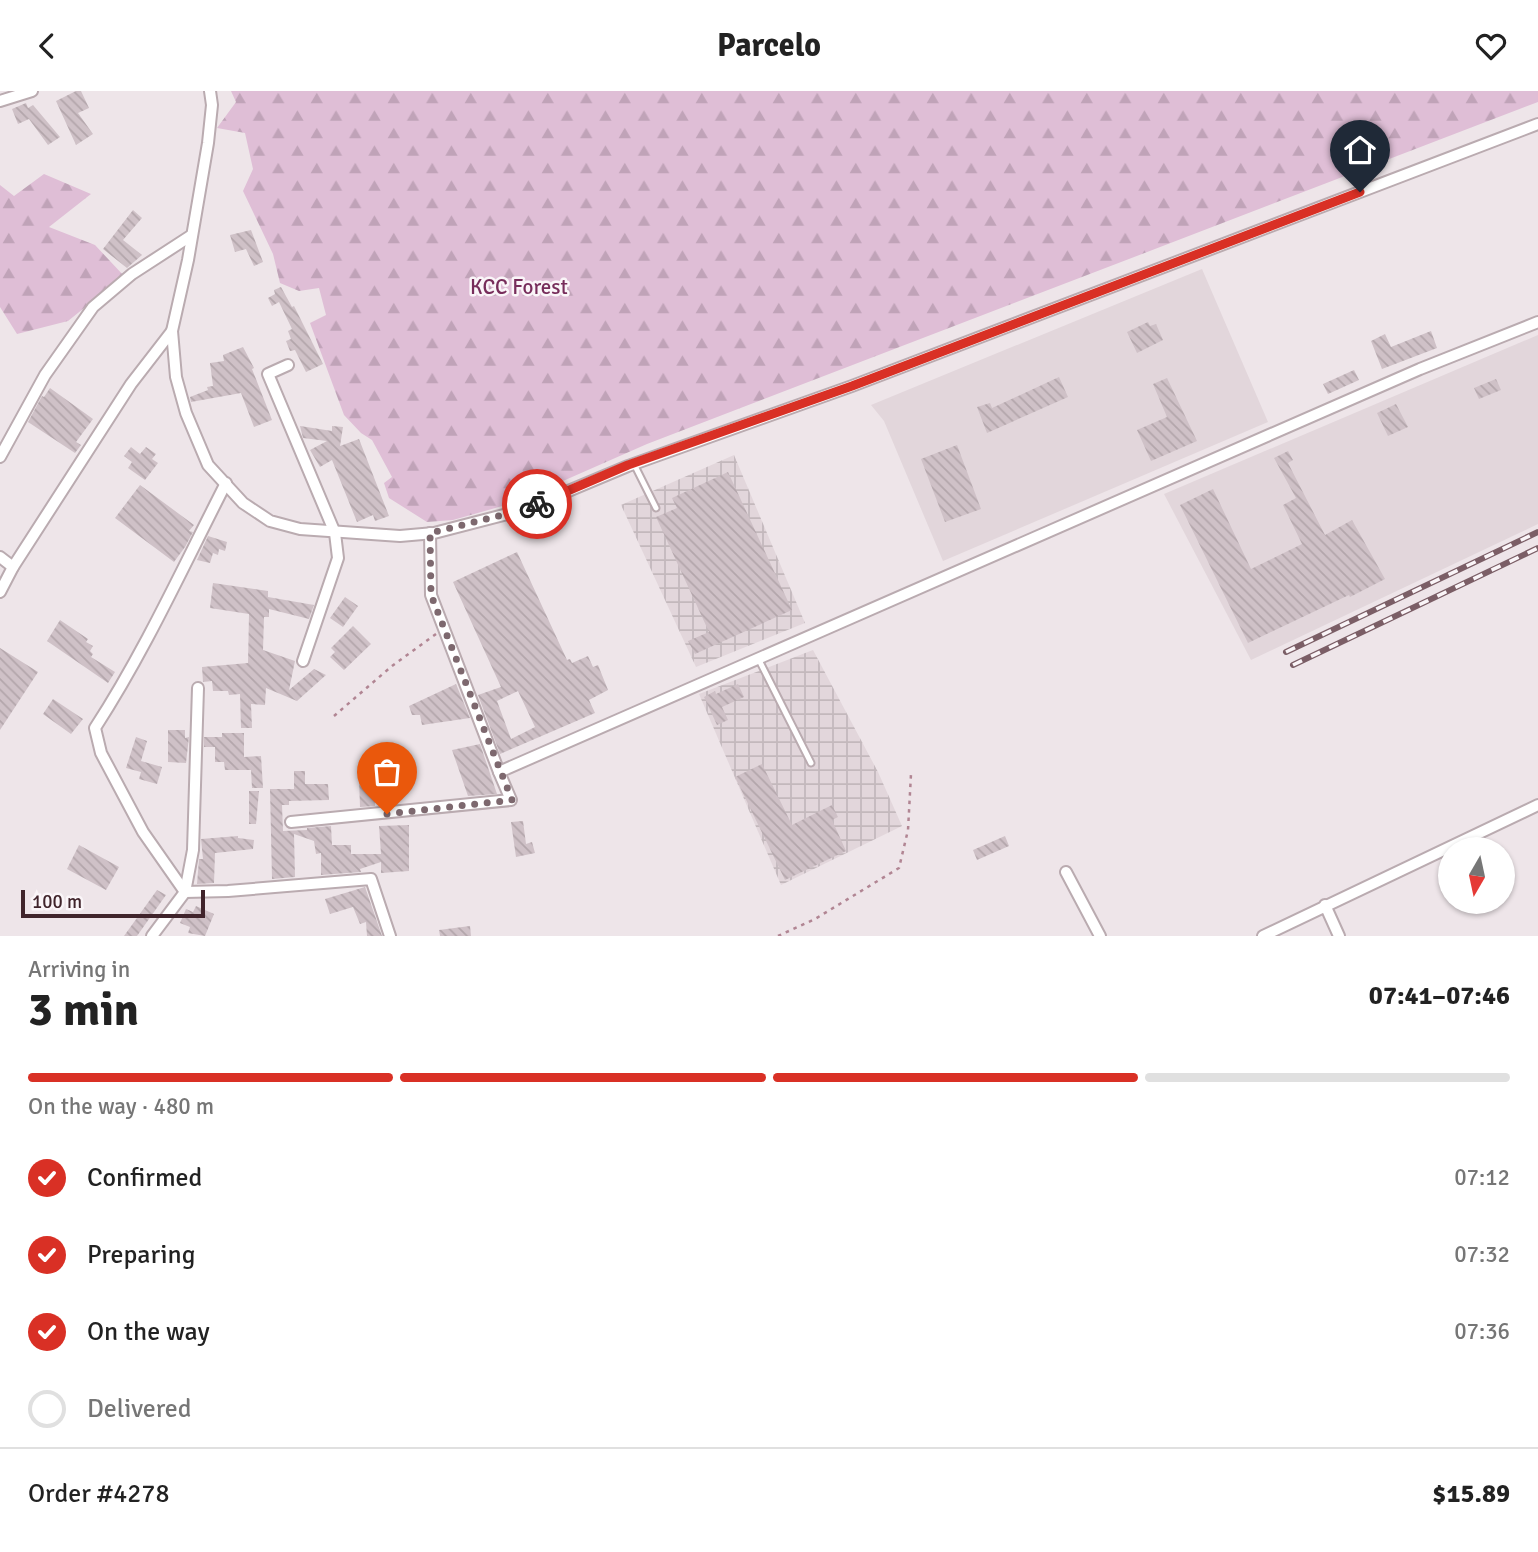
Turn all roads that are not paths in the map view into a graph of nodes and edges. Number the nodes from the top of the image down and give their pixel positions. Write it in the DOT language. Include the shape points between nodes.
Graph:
graph roads {
  1 [pos="32,91"];
  2 [pos="210,91"];
  3 [pos="0,101"];
  4 [pos="1538,124"];
  5 [pos="192,235"];
  6 [pos="1538,322"];
  7 [pos="172,331"];
  8 [pos="288,365"];
  9 [pos="0,457"];
  10 [pos="634,464"];
  11 [pos="226,483"];
  12 [pos="656,508"];
  13 [pos="335,533"];
  14 [pos="430,533"];
  15 [pos="0,557"];
  16 [pos="13,567"];
  17 [pos="0,592"];
  18 [pos="758,657"];
  19 [pos="303,661"];
  20 [pos="198,688"];
  21 [pos="811,763"];
  22 [pos="499,772"];
  23 [pos="1538,805"];
  24 [pos="291,822"];
  25 [pos="1066,872"];
  26 [pos="185,892"];
  27 [pos="1325,905"];
  28 [pos="152,936"];
  29 [pos="390,936"];
  30 [pos="1100,936"];
  31 [pos="1264,936"];
  32 [pos="1339,936"];
  1 -- 3 [label="street"];
  2 -- 5 [label="street" via="208,143"];
  4 -- 10 [label="street" via="852,386"];
  5 -- 7 [label="street"];
  5 -- 9 [label="street" via="132,274 93,307 45,375"];
  6 -- 18 [label="street"];
  7 -- 11 [label="street" via="176,377 186,413 208,465"];
  7 -- 16 [label="street" via="131,384"];
  8 -- 13 [label="street" via="268,373"];
  10 -- 12 [label="lane"];
  10 -- 14 [label="street" via="523,510"];
  11 -- 13 [label="street" via="243,503 270,521"];
  11 -- 26 [label="street" via="94,729 101,753 142,832"];
  13 -- 14 [label="street"];
  13 -- 19 [label="street" via="338,558"];
  14 -- 22 [label="street" via="431,595"];
  15 -- 16 [label="street"];
  16 -- 17 [label="street"];
  18 -- 21 [label="lane"];
  18 -- 22 [label="street"];
  20 -- 26 [label="street" via="193,850"];
  22 -- 24 [label="street" via="512,800"];
  23 -- 27 [label="street"];
  25 -- 30 [label="street"];
  26 -- 28 [label="street"];
  26 -- 29 [label="street" via="371,879"];
  27 -- 31 [label="street"];
  27 -- 32 [label="street"];
}
